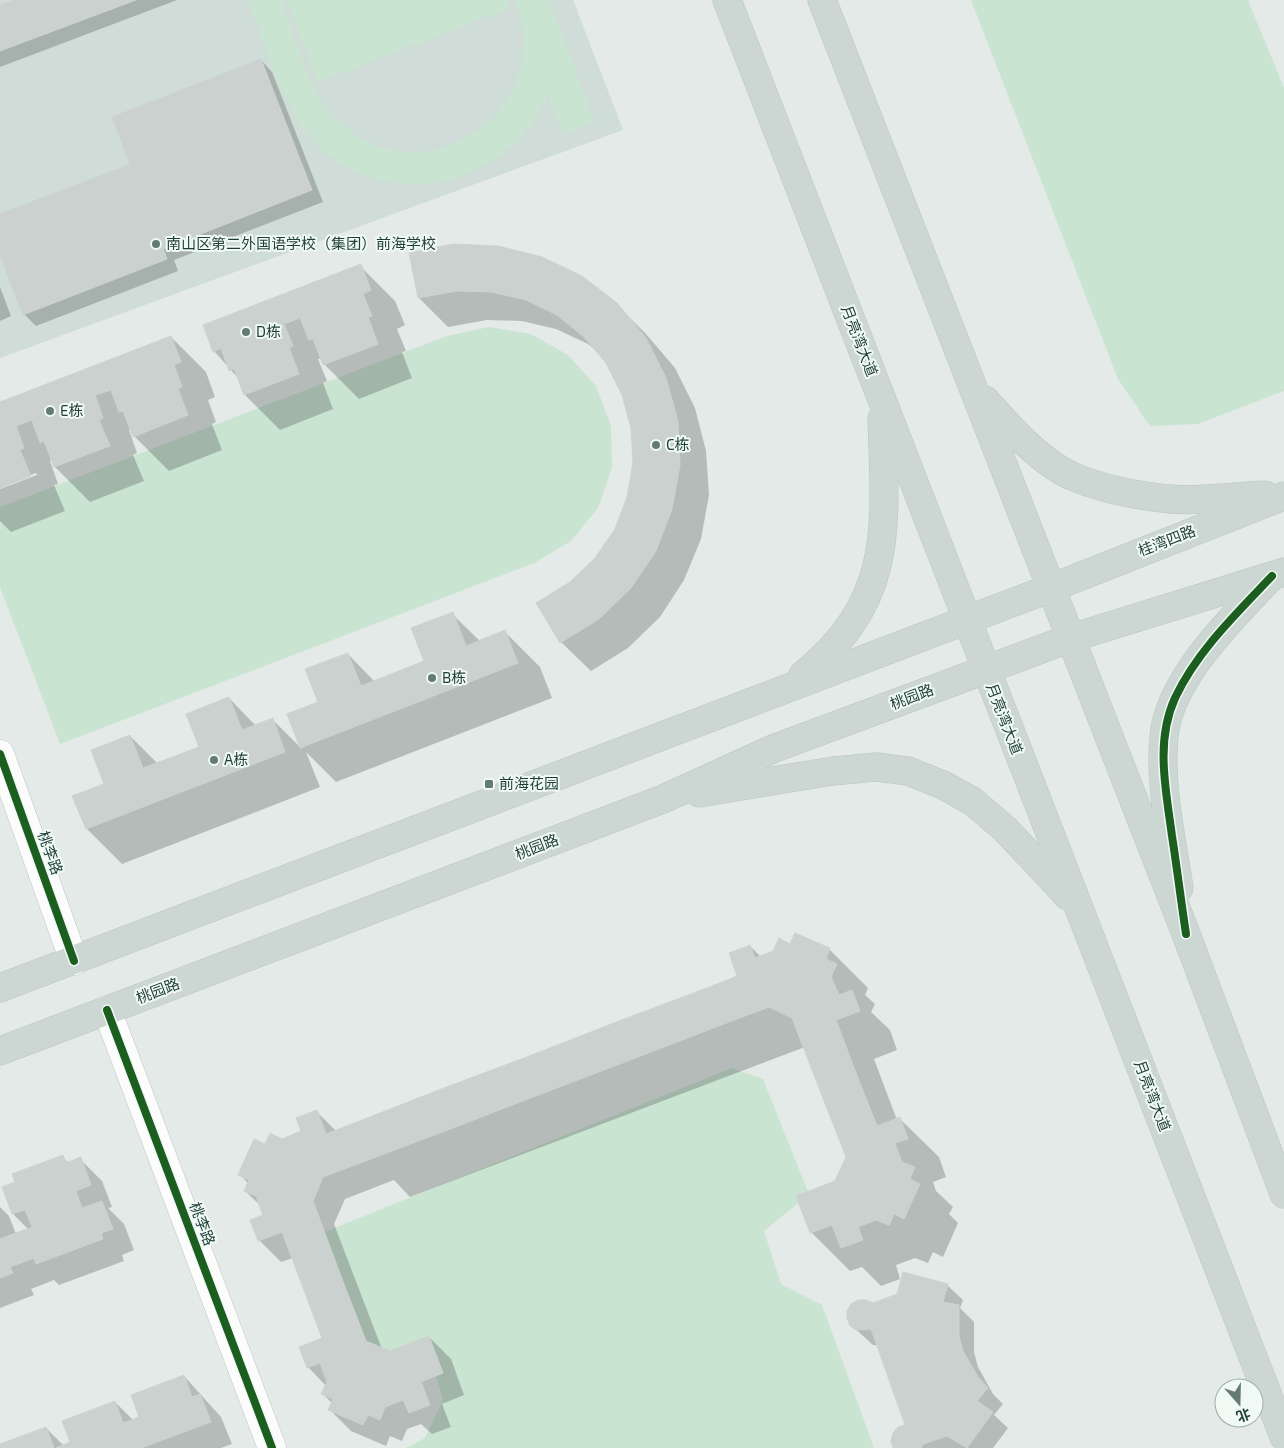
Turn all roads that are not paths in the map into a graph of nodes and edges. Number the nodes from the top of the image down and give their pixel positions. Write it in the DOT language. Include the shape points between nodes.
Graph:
graph roads {
  1 [pos="727,0"];
  2 [pos="822,0"];
  3 [pos="974,388"];
  4 [pos="882,398"];
  5 [pos="1284,495"];
  6 [pos="1278,574"];
  7 [pos="1051,588"];
  8 [pos="967,620"];
  9 [pos="1071,638"];
  10 [pos="985,670"];
  11 [pos="790,686"];
  12 [pos="0,754"];
  13 [pos="663,799"];
  14 [pos="1079,907"];
  15 [pos="1186,934"];
  16 [pos="74,961"];
  17 [pos="0,988"];
  18 [pos="107,1010"];
  19 [pos="0,1051"];
  20 [pos="1284,1194"];
  21 [pos="1284,1437"];
  22 [pos="272,1448"];
  1 -- 4 [label="main road, 月亮湾大道"];
  2 -- 3 [label="main road"];
  3 -- 5 [label="main road" via="1039,454 1073,476 1124,492 1172,500"];
  3 -- 7 [label="main road"];
  4 -- 8 [label="main road, 月亮湾大道"];
  4 -- 11 [label="main road" via="885,517 877,571 866,598 840,639 823,659"];
  5 -- 7 [label="main road, 桂湾四路"];
  6 -- 9 [label="main road"];
  6 -- 15 [label="main road" via="1200,658 1176,697 1168,718 1164,735 1164,779"];
  7 -- 8 [label="main road"];
  7 -- 9 [label="main road"];
  8 -- 10 [label="main road, 月亮湾大道"];
  8 -- 11 [label="main road"];
  9 -- 10 [label="main road, 桃园路"];
  9 -- 15 [label="main road"];
  10 -- 13 [label="main road, 桃园路" via="775,748"];
  10 -- 14 [label="main road, 月亮湾大道"];
  11 -- 16 [label="main road"];
  12 -- 16 [label="street, 桃李路"];
  13 -- 14 [label="main road" via="833,771 876,767 908,771 972,801 1005,829"];
  13 -- 18 [label="main road, 桃园路"];
  14 -- 21 [label="main road, 月亮湾大道"];
  15 -- 20 [label="main road"];
  16 -- 17 [label="main road"];
  18 -- 19 [label="main road, 桃园路"];
  18 -- 22 [label="street, 桃李路"];
}
